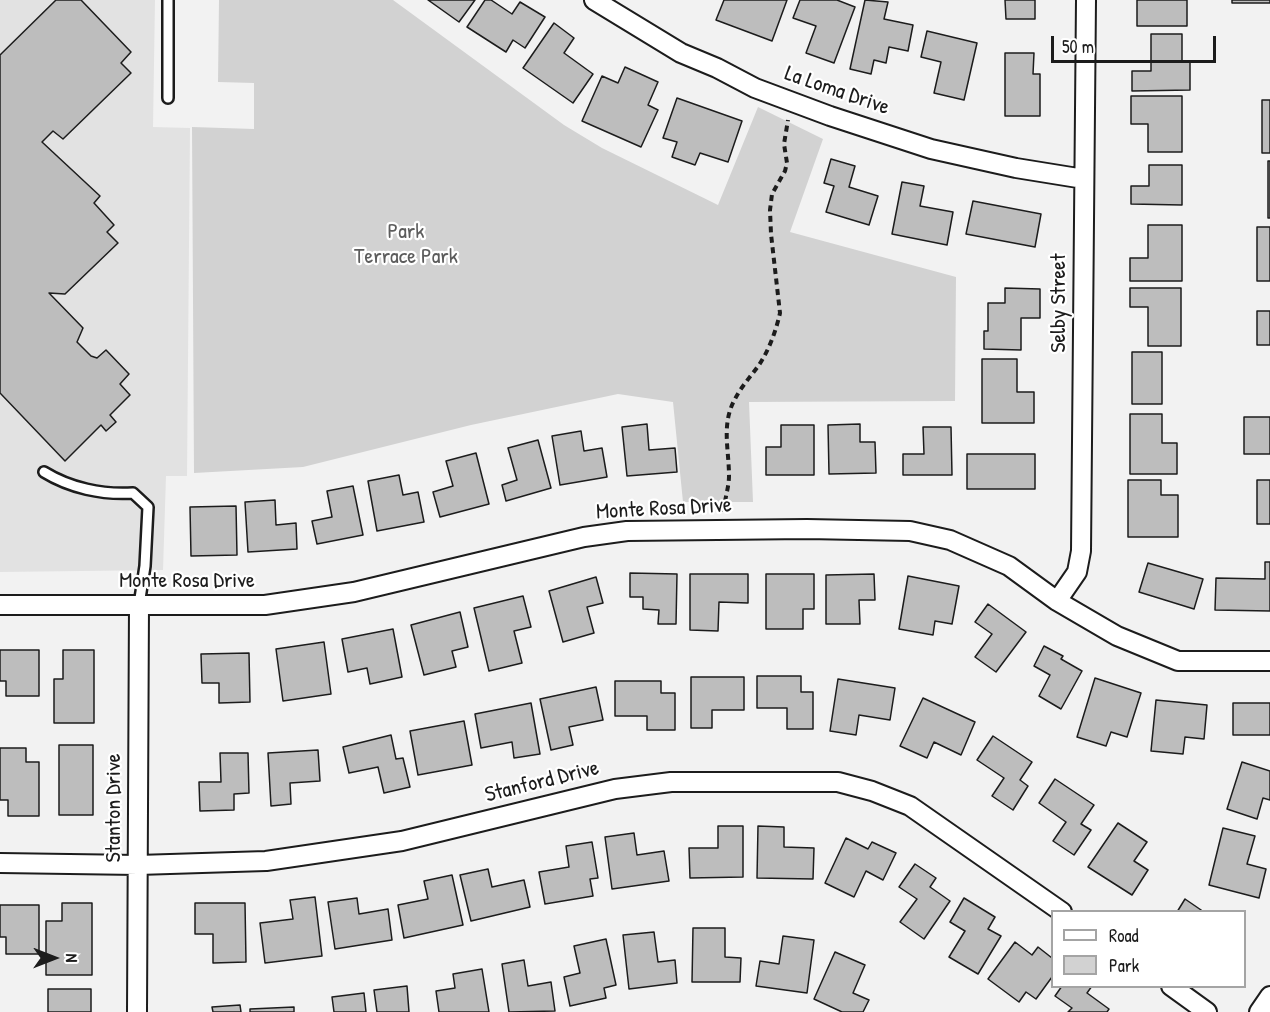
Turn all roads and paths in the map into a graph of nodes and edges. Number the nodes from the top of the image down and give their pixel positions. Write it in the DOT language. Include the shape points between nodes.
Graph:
graph roads {
  1 [pos="168,0"];
  2 [pos="594,0"];
  3 [pos="1086,0"];
  4 [pos="168,98"];
  5 [pos="794,102"];
  6 [pos="1084,179"];
  7 [pos="44,472"];
  8 [pos="725,530"];
  9 [pos="1057,601"];
  10 [pos="0,605"];
  11 [pos="139,605"];
  12 [pos="1270,661"];
  13 [pos="0,863"];
  14 [pos="138,865"];
  15 [pos="1059,910"];
  16 [pos="1172,988"];
  17 [pos="1270,996"];
  18 [pos="137,1012"];
  19 [pos="1207,1012"];
  20 [pos="1259,1012"];
  1 -- 4 [label="lane"];
  2 -- 5 [label="street, La Loma Drive" via="681,53"];
  3 -- 6 [label="street, Selby Street"];
  5 -- 6 [label="street, La Loma Drive" via="931,148"];
  5 -- 8 [label="path" via="784,134 787,163 772,194 770,210 780,314 761,362 728,413"];
  6 -- 9 [label="street, Selby Street" via="1081,551 1077,572"];
  7 -- 11 [label="lane" via="62,483 109,495 133,493 148,507 146,566"];
  8 -- 9 [label="street, Monte Rosa Drive" via="910,531 950,540 1009,566"];
  8 -- 11 [label="street, Monte Rosa Drive" via="627,531 584,537 354,592 265,605"];
  9 -- 12 [label="street, Monte Rosa Drive" via="1117,636 1178,661"];
  10 -- 11 [label="street, Monte Rosa Drive"];
  11 -- 14 [label="street, Stanton Drive"];
  13 -- 14 [label="street, Stanford Drive"];
  14 -- 15 [label="street, Stanford Drive" via="267,861 402,841 615,789 671,782 838,782 910,806"];
  14 -- 18 [label="street, Stanton Drive"];
  16 -- 19 [label="street"];
  17 -- 20 [label="street"];
}
